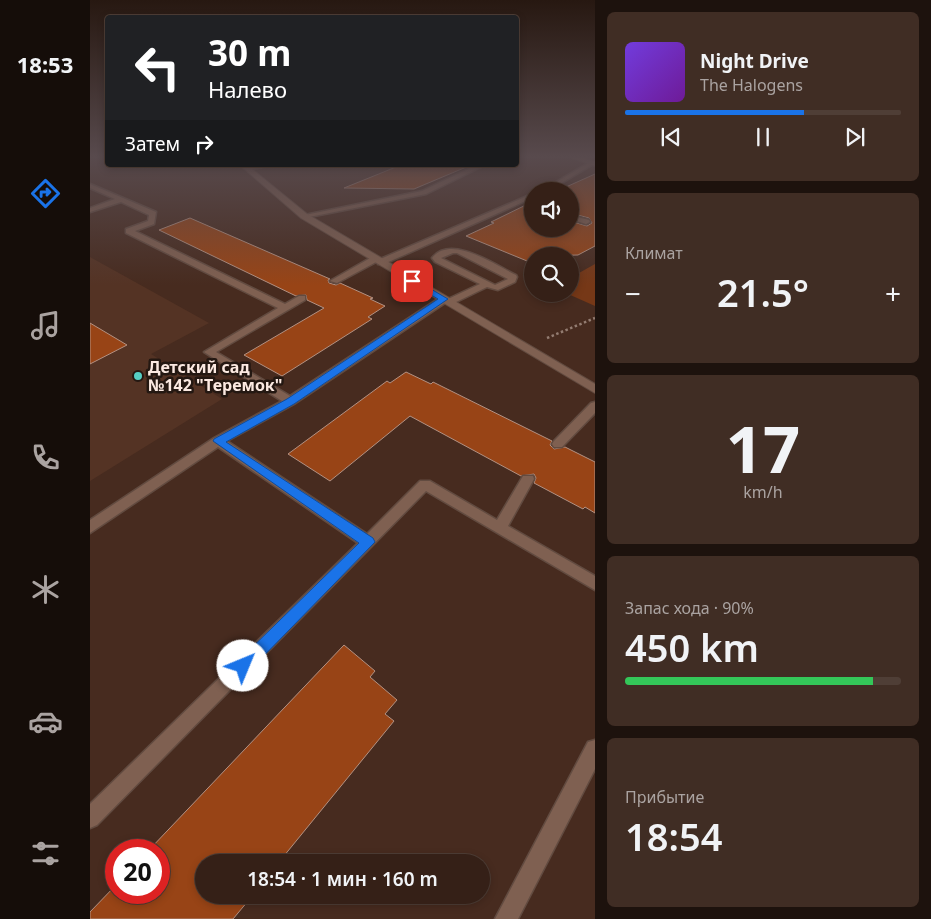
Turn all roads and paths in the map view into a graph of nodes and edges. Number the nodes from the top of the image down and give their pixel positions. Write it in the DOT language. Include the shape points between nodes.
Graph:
graph roads {
  1 [pos="283,199"];
  2 [pos="393,199"];
  3 [pos="120,200"];
  4 [pos="524,200"];
  5 [pos="90,210"];
  6 [pos="304,216"];
  7 [pos="579,220"];
  8 [pos="586,222"];
  9 [pos="378,261"];
  10 [pos="334,281"];
  11 [pos="487,284"];
  12 [pos="302,298"];
  13 [pos="446,301"];
  14 [pos="285,308"];
  15 [pos="595,318"];
  16 [pos="546,338"];
  17 [pos="595,389"];
  18 [pos="290,401"];
  19 [pos="595,406"];
  20 [pos="218,441"];
  21 [pos="558,444"];
  22 [pos="528,479"];
  23 [pos="90,527"];
  24 [pos="500,527"];
  25 [pos="368,542"];
  26 [pos="595,584"];
  27 [pos="595,749"];
  28 [pos="90,818"];
  29 [pos="506,919"];
  1 -- 6 [label="street"];
  2 -- 6 [label="lane"];
  3 -- 5 [label="lane"];
  3 -- 14 [label="lane" via="153,214 151,222 130,231"];
  4 -- 9 [label="lane"];
  6 -- 9 [label="street"];
  7 -- 8 [label="lane"];
  9 -- 10 [label="lane"];
  9 -- 13 [label="street"];
  11 -- 11 [label="lane" via="438,260 436,258 450,250 459,250 513,277 495,288"];
  11 -- 13 [label="lane"];
  12 -- 14 [label="lane"];
  13 -- 17 [label="street"];
  13 -- 18 [label="lane"];
  14 -- 18 [label="lane" via="209,352"];
  15 -- 16 [label="path"];
  18 -- 20 [label="lane"];
  19 -- 21 [label="lane"];
  20 -- 23 [label="lane"];
  20 -- 25 [label="lane"];
  22 -- 24 [label="lane"];
  24 -- 25 [label="lane" via="425,484"];
  24 -- 26 [label="lane"];
  25 -- 28 [label="lane"];
  27 -- 29 [label="lane"];
}
